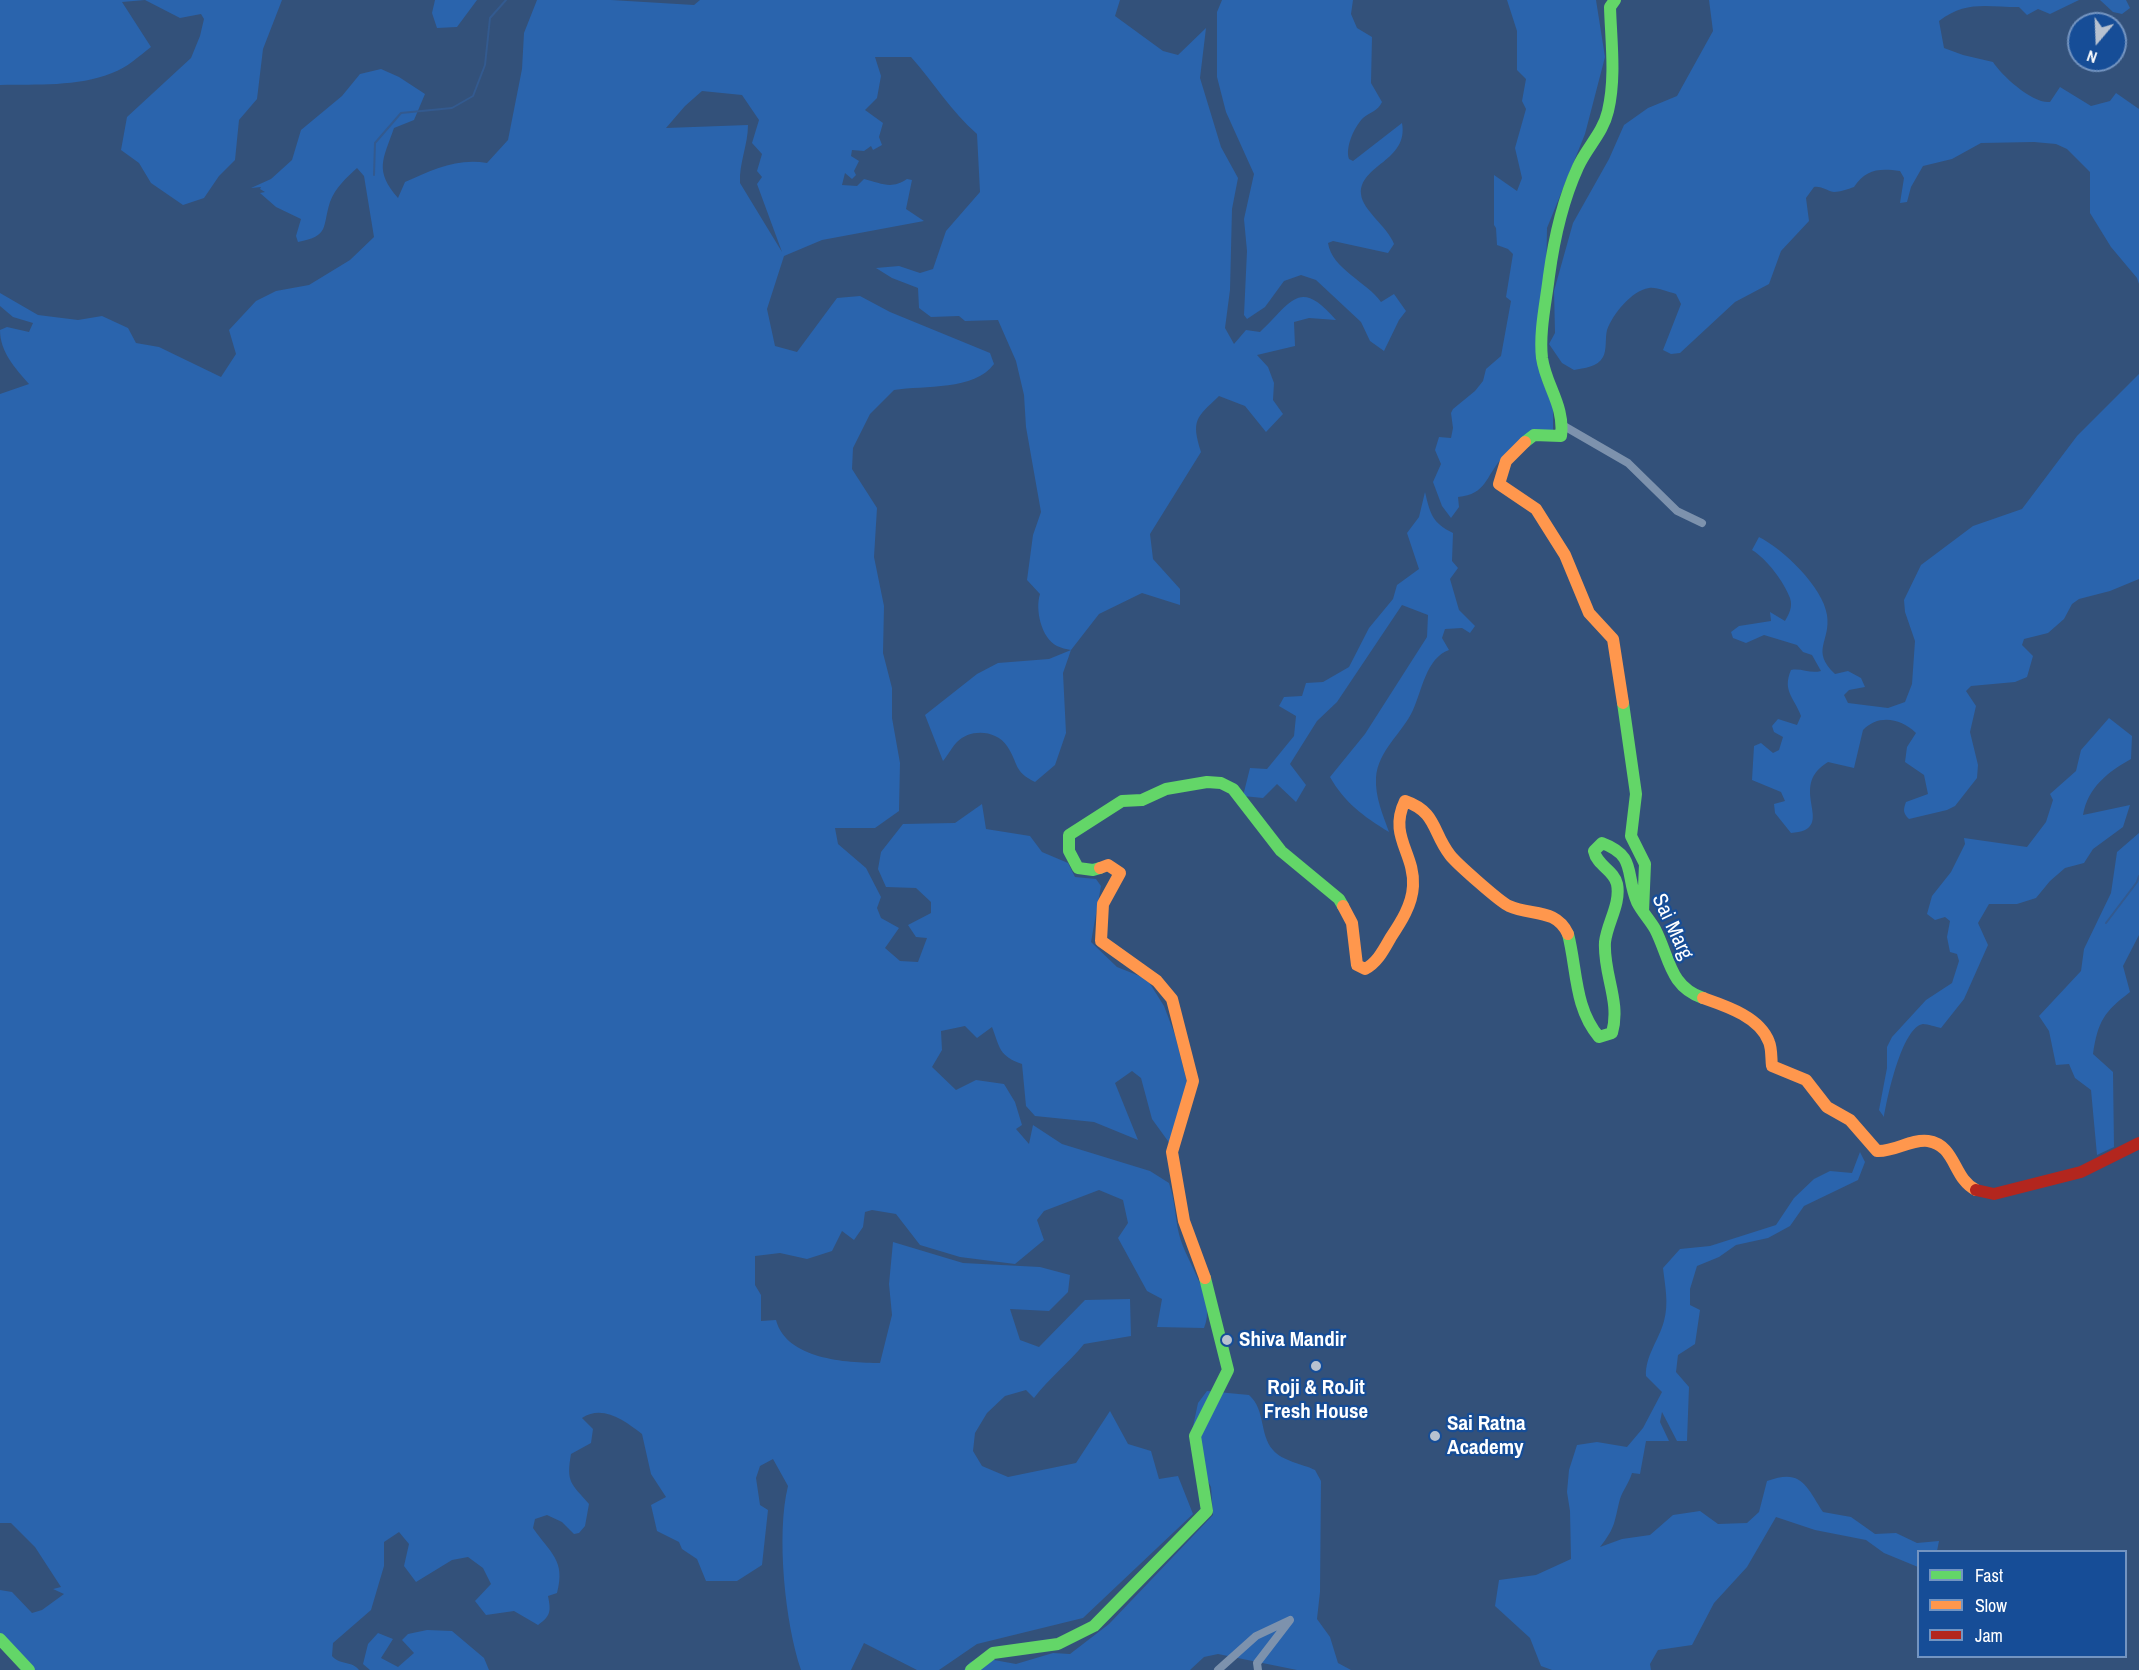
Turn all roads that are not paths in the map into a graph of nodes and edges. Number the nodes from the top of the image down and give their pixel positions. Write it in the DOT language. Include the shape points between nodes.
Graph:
graph roads {
  1 [pos="1615,0"];
  2 [pos="1564,426"];
  3 [pos="1702,523"];
  4 [pos="1643,913"];
  5 [pos="2139,1143"];
  6 [pos="0,1639"];
  7 [pos="29,1670"];
  8 [pos="971,1670"];
  9 [pos="1218,1670"];
  10 [pos="1258,1670"];
  1 -- 2 [label="street" via="1610,7 1611,91 1604,125 1578,166 1551,253 1541,348"];
  2 -- 3 [label="street" via="1628,463 1677,511"];
  2 -- 4 [label="street" via="1561,436 1534,435 1509,454 1499,484 1542,517 1565,555 1589,613 1613,639 1636,794 1631,836 1645,864"];
  4 -- 5 [label="street, Sai Marg" via="1659,937 1677,982 1695,995 1733,1008 1762,1030 1769,1039 1772,1066 1806,1080 1827,1107 1850,1120 1877,1151 1917,1140 1933,1142 1947,1152 1969,1188 1994,1194 2081,1172"];
  4 -- 8 [label="street, Sai Marg" via="1624,855 1612,845 1598,845 1595,858 1614,875 1617,888 1605,947 1616,997 1616,1023 1610,1035 1599,1037 1592,1029 1576,987 1571,943 1564,925 1550,915 1508,906 1450,855 1428,813 1417,805 1405,801 1396,823 1413,878 1407,912 1378,958 1365,969 1357,965 1352,923 1339,899 1281,851 1233,789 1221,783 1166,789 1142,800 1122,801 1069,835 1069,851 1078,868 1094,870 1108,866 1120,873 1105,892 1101,941 1157,981 1172,999 1193,1081 1172,1152 1184,1221 1210,1290 1228,1370 1195,1436 1207,1511 1094,1626 1058,1644 993,1653"];
  6 -- 7 [label="street"];
  9 -- 10 [label="street" via="1256,1636 1290,1620 1257,1663"];
}
